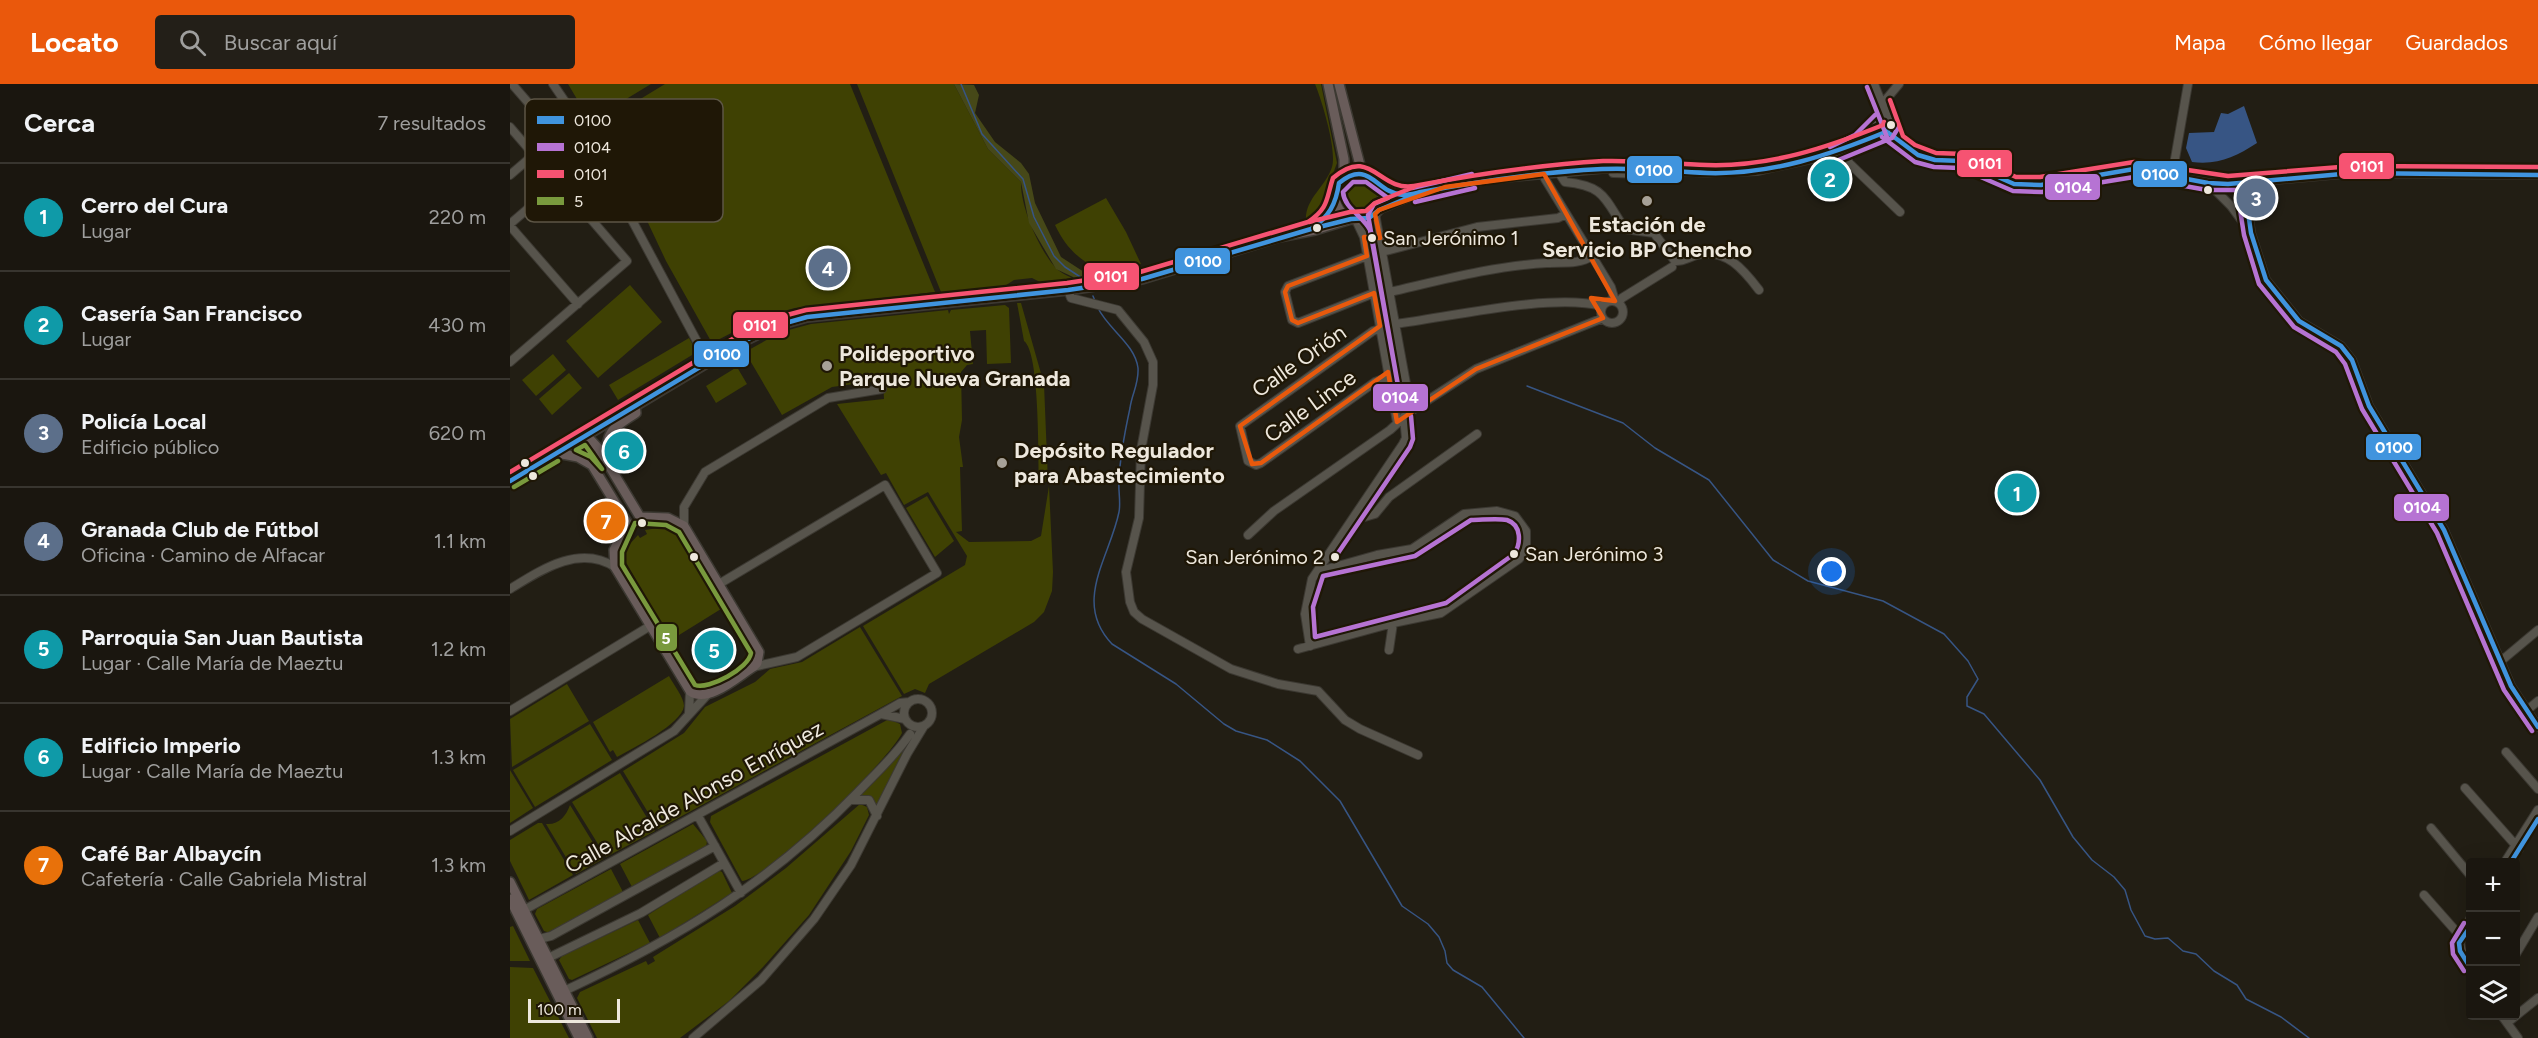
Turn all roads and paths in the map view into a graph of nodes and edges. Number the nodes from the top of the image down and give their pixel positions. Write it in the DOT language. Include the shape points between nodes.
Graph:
graph roads {
  1 [pos="512,84"];
  2 [pos="553,84"];
  3 [pos="1328,84"];
  4 [pos="1339,84"];
  5 [pos="1899,84"];
  6 [pos="2188,84"];
  7 [pos="1876,88"];
  8 [pos="525,99"];
  9 [pos="563,99"];
  10 [pos="1883,103"];
  11 [pos="1885,125"];
  12 [pos="510,128"];
  13 [pos="525,144"];
  14 [pos="1843,150"];
  15 [pos="525,162"];
  16 [pos="1362,172"];
  17 [pos="1559,173"];
  18 [pos="1544,174"];
  19 [pos="510,175"];
  20 [pos="2538,175"];
  21 [pos="2172,176"];
  22 [pos="1344,178"];
  23 [pos="2208,183"];
  24 [pos="2244,183"];
  25 [pos="1380,184"];
  26 [pos="1414,195"];
  27 [pos="1336,203"];
  28 [pos="1377,212"];
  29 [pos="1900,213"];
  30 [pos="1566,214"];
  31 [pos="525,215"];
  32 [pos="1354,219"];
  33 [pos="593,222"];
  34 [pos="633,222"];
  35 [pos="511,229"];
  36 [pos="1311,229"];
  37 [pos="2251,233"];
  38 [pos="1379,234"];
  39 [pos="1364,237"];
  40 [pos="1382,252"];
  41 [pos="1367,256"];
  42 [pos="1592,256"];
  43 [pos="1672,267"];
  44 [pos="1068,290"];
  45 [pos="1759,290"];
  46 [pos="1390,292"];
  47 [pos="1374,293"];
  48 [pos="1617,302"];
  49 [pos="578,304"];
  50 [pos="1602,306"];
  51 [pos="1603,318"];
  52 [pos="1396,325"];
  53 [pos="1380,328"];
  54 [pos="510,362"];
  55 [pos="708,362"];
  56 [pos="1389,377"];
  57 [pos="882,389"];
  58 [pos="635,406"];
  59 [pos="1411,411"];
  60 [pos="1401,419"];
  61 [pos="1476,434"];
  62 [pos="585,436"];
  63 [pos="556,453"];
  64 [pos="606,460"];
  65 [pos="1252,464"];
  66 [pos="592,465"];
  67 [pos="510,481"];
  68 [pos="684,507"];
  69 [pos="637,513"];
  70 [pos="1355,515"];
  71 [pos="668,518"];
  72 [pos="626,520"];
  73 [pos="684,526"];
  74 [pos="1248,535"];
  75 [pos="614,550"];
  76 [pos="597,559"];
  77 [pos="615,567"];
  78 [pos="1319,568"];
  79 [pos="719,584"];
  80 [pos="510,589"];
  81 [pos="1393,623"];
  82 [pos="650,626"];
  83 [pos="2538,630"];
  84 [pos="1310,646"];
  85 [pos="1298,649"];
  86 [pos="1389,650"];
  87 [pos="759,652"];
  88 [pos="779,660"];
  89 [pos="2501,661"];
  90 [pos="753,667"];
  91 [pos="690,691"];
  92 [pos="706,695"];
  93 [pos="2538,701"];
  94 [pos="909,702"];
  95 [pos="510,711"];
  96 [pos="2526,711"];
  97 [pos="689,713"];
  98 [pos="881,714"];
  99 [pos="905,719"];
  100 [pos="924,726"];
  101 [pos="2538,727"];
  102 [pos="911,730"];
  103 [pos="2506,752"];
  104 [pos="907,754"];
  105 [pos="1418,755"];
  106 [pos="2465,788"];
  107 [pos="2538,789"];
  108 [pos="852,800"];
  109 [pos="2538,810"];
  110 [pos="698,816"];
  111 [pos="878,816"];
  112 [pos="2538,819"];
  113 [pos="2431,828"];
  114 [pos="510,831"];
  115 [pos="715,846"];
  116 [pos="2517,848"];
  117 [pos="2508,858"];
  118 [pos="2513,858"];
  119 [pos="724,863"];
  120 [pos="2466,870"];
  121 [pos="510,882"];
  122 [pos="741,893"];
  123 [pos="2424,895"];
  124 [pos="510,899"];
  125 [pos="517,914"];
  126 [pos="2538,917"];
  127 [pos="2466,928"];
  128 [pos="2466,932"];
  129 [pos="2462,938"];
  130 [pos="539,939"];
  131 [pos="2520,947"];
  132 [pos="548,958"];
  133 [pos="2469,966"];
  134 [pos="564,991"];
  135 [pos="2538,998"];
  136 [pos="2505,1020"];
  137 [pos="2507,1023"];
  138 [pos="579,1038"];
  139 [pos="588,1038"];
  140 [pos="693,1038"];
  141 [pos="2518,1038"];
  1 -- 8 [label="street"];
  2 -- 9 [label="street"];
  3 -- 22 [label="main road" via="1344,159"];
  4 -- 16 [label="main road"];
  5 -- 10 [label="street"];
  6 -- 21 [label="street"];
  7 -- 10 [label="street"];
  7 -- 11 [label="street"];
  10 -- 11 [label="street"];
  11 -- 14 [label="street"];
  11 -- 21 [label="street" via="1911,152 1927,159 1962,161 2014,184 2041,185 2122,169"];
  12 -- 13 [label="street"];
  14 -- 17 [label="street" via="1775,168 1736,172"];
  14 -- 29 [label="street" via="1849,163"];
  15 -- 19 [label="street"];
  16 -- 22 [label="main road"];
  16 -- 25 [label="main road"];
  17 -- 18 [label="street"];
  17 -- 45 [label="street" via="1565,182 1586,184 1601,192 1625,229 1654,233 1674,261 1708,252 1718,254 1746,273"];
  18 -- 26 [label="street" via="1475,181"];
  18 -- 30 [label="street"];
  20 -- 24 [label="street" via="2353,173"];
  21 -- 23 [label="street"];
  22 -- 27 [label="main road" via="1336,189"];
  23 -- 24 [label="street"];
  23 -- 37 [label="street"];
  24 -- 37 [label="street"];
  25 -- 26 [label="street" via="1396,194"];
  25 -- 28 [label="main road" via="1383,197"];
  26 -- 28 [label="street"];
  27 -- 32 [label="main road" via="1339,210"];
  27 -- 36 [label="main road" via="1323,221"];
  28 -- 32 [label="main road"];
  28 -- 38 [label="street"];
  30 -- 40 [label="street" via="1467,229"];
  30 -- 42 [label="street"];
  31 -- 35 [label="street"];
  32 -- 36 [label="main road"];
  32 -- 39 [label="street"];
  33 -- 49 [label="street" via="627,261"];
  34 -- 55 [label="street"];
  35 -- 49 [label="street"];
  36 -- 44 [label="main road" via="1162,274"];
  37 -- 89 [label="street" via="2260,268 2270,287 2299,321 2341,346 2352,360 2374,416 2447,535"];
  38 -- 39 [label="street"];
  38 -- 40 [label="street"];
  39 -- 41 [label="street"];
  40 -- 46 [label="street"];
  41 -- 47 [label="street"];
  41 -- 47 [label="street" via="1286,288 1294,323"];
  42 -- 46 [label="street" via="1581,262 1482,270"];
  42 -- 48 [label="street"];
  43 -- 48 [label="street"];
  44 -- 55 [label="main road" via="807,317 759,332"];
  44 -- 105 [label="street" via="1071,298 1106,305 1125,317 1144,342 1154,372 1141,450 1139,518 1126,572 1134,612 1231,669 1278,684 1318,691 1360,729"];
  46 -- 52 [label="street"];
  47 -- 53 [label="street"];
  48 -- 50 [label="street"];
  48 -- 51 [label="street" via="1623,313 1619,320 1613,323"];
  49 -- 54 [label="street"];
  50 -- 51 [label="street"];
  50 -- 52 [label="street" via="1531,305"];
  51 -- 59 [label="street" via="1476,369"];
  52 -- 53 [label="street"];
  52 -- 53 [label="street"];
  52 -- 59 [label="street"];
  53 -- 56 [label="street"];
  53 -- 65 [label="street, Calle Orión" via="1240,426"];
  55 -- 58 [label="main road"];
  56 -- 60 [label="street"];
  56 -- 65 [label="street, Calle Lince" via="1375,382 1261,463"];
  57 -- 68 [label="street" via="839,395 816,405 705,472"];
  58 -- 62 [label="main road"];
  58 -- 64 [label="main road" via="636,413 608,435"];
  59 -- 60 [label="street"];
  60 -- 70 [label="street" via="1406,438"];
  60 -- 74 [label="street" via="1274,511"];
  61 -- 70 [label="street" via="1389,497 1375,514 1361,518"];
  62 -- 63 [label="main road"];
  62 -- 64 [label="main road"];
  62 -- 66 [label="main road"];
  63 -- 66 [label="main road" via="578,457"];
  63 -- 67 [label="main road"];
  64 -- 69 [label="main road"];
  66 -- 72 [label="main road"];
  68 -- 71 [label="street"];
  68 -- 73 [label="street"];
  69 -- 71 [label="main road"];
  69 -- 72 [label="main road" via="628,510"];
  69 -- 72 [label="main road" via="636,524"];
  70 -- 78 [label="street"];
  71 -- 73 [label="main road"];
  72 -- 75 [label="main road"];
  73 -- 79 [label="main road"];
  75 -- 76 [label="street"];
  75 -- 77 [label="main road"];
  76 -- 77 [label="street"];
  76 -- 80 [label="street" via="558,561"];
  77 -- 82 [label="main road"];
  78 -- 81 [label="street" via="1412,549 1469,513 1504,511 1520,520 1528,543 1519,559 1449,610"];
  78 -- 84 [label="street" via="1306,602"];
  79 -- 87 [label="main road"];
  79 -- 88 [label="street" via="885,485 937,573 797,657"];
  81 -- 84 [label="street"];
  81 -- 86 [label="street"];
  82 -- 91 [label="main road"];
  82 -- 95 [label="street"];
  83 -- 89 [label="street"];
  84 -- 85 [label="street"];
  87 -- 88 [label="street"];
  87 -- 90 [label="main road"];
  88 -- 90 [label="street"];
  89 -- 96 [label="street"];
  90 -- 92 [label="main road"];
  91 -- 92 [label="main road"];
  91 -- 97 [label="street"];
  92 -- 97 [label="street"];
  93 -- 96 [label="street"];
  94 -- 98 [label="street, Calle Alcalde Alonso Enríquez"];
  94 -- 99 [label="street" via="904,709"];
  94 -- 100 [label="street" via="920,699 930,706 931,719"];
  96 -- 101 [label="street"];
  97 -- 114 [label="street" via="674,731"];
  98 -- 99 [label="street"];
  98 -- 110 [label="street, Calle Alcalde Alonso Enríquez"];
  99 -- 102 [label="street"];
  100 -- 102 [label="street"];
  100 -- 104 [label="street"];
  102 -- 104 [label="street"];
  102 -- 108 [label="street" via="897,752"];
  103 -- 107 [label="street"];
  104 -- 111 [label="street"];
  106 -- 116 [label="street"];
  108 -- 111 [label="street" via="869,800"];
  108 -- 122 [label="street" via="803,846"];
  109 -- 116 [label="street"];
  110 -- 115 [label="street"];
  110 -- 125 [label="street, Calle Alcalde Alonso Enríquez"];
  111 -- 140 [label="street" via="835,891 783,958"];
  112 -- 116 [label="street"];
  113 -- 120 [label="street"];
  115 -- 119 [label="street"];
  115 -- 130 [label="street"];
  116 -- 117 [label="street"];
  116 -- 118 [label="street"];
  119 -- 122 [label="street"];
  119 -- 132 [label="street" via="641,914"];
  121 -- 125 [label="main road"];
  122 -- 134 [label="street" via="658,945"];
  123 -- 129 [label="street"];
  124 -- 125 [label="main road"];
  125 -- 130 [label="main road"];
  125 -- 138 [label="main road"];
  126 -- 131 [label="street"];
  127 -- 129 [label="street"];
  128 -- 129 [label="street"];
  129 -- 133 [label="street" via="2460,951"];
  130 -- 132 [label="main road"];
  132 -- 134 [label="main road"];
  134 -- 139 [label="main road"];
  135 -- 137 [label="street"];
  136 -- 137 [label="street"];
  137 -- 141 [label="street"];
}
